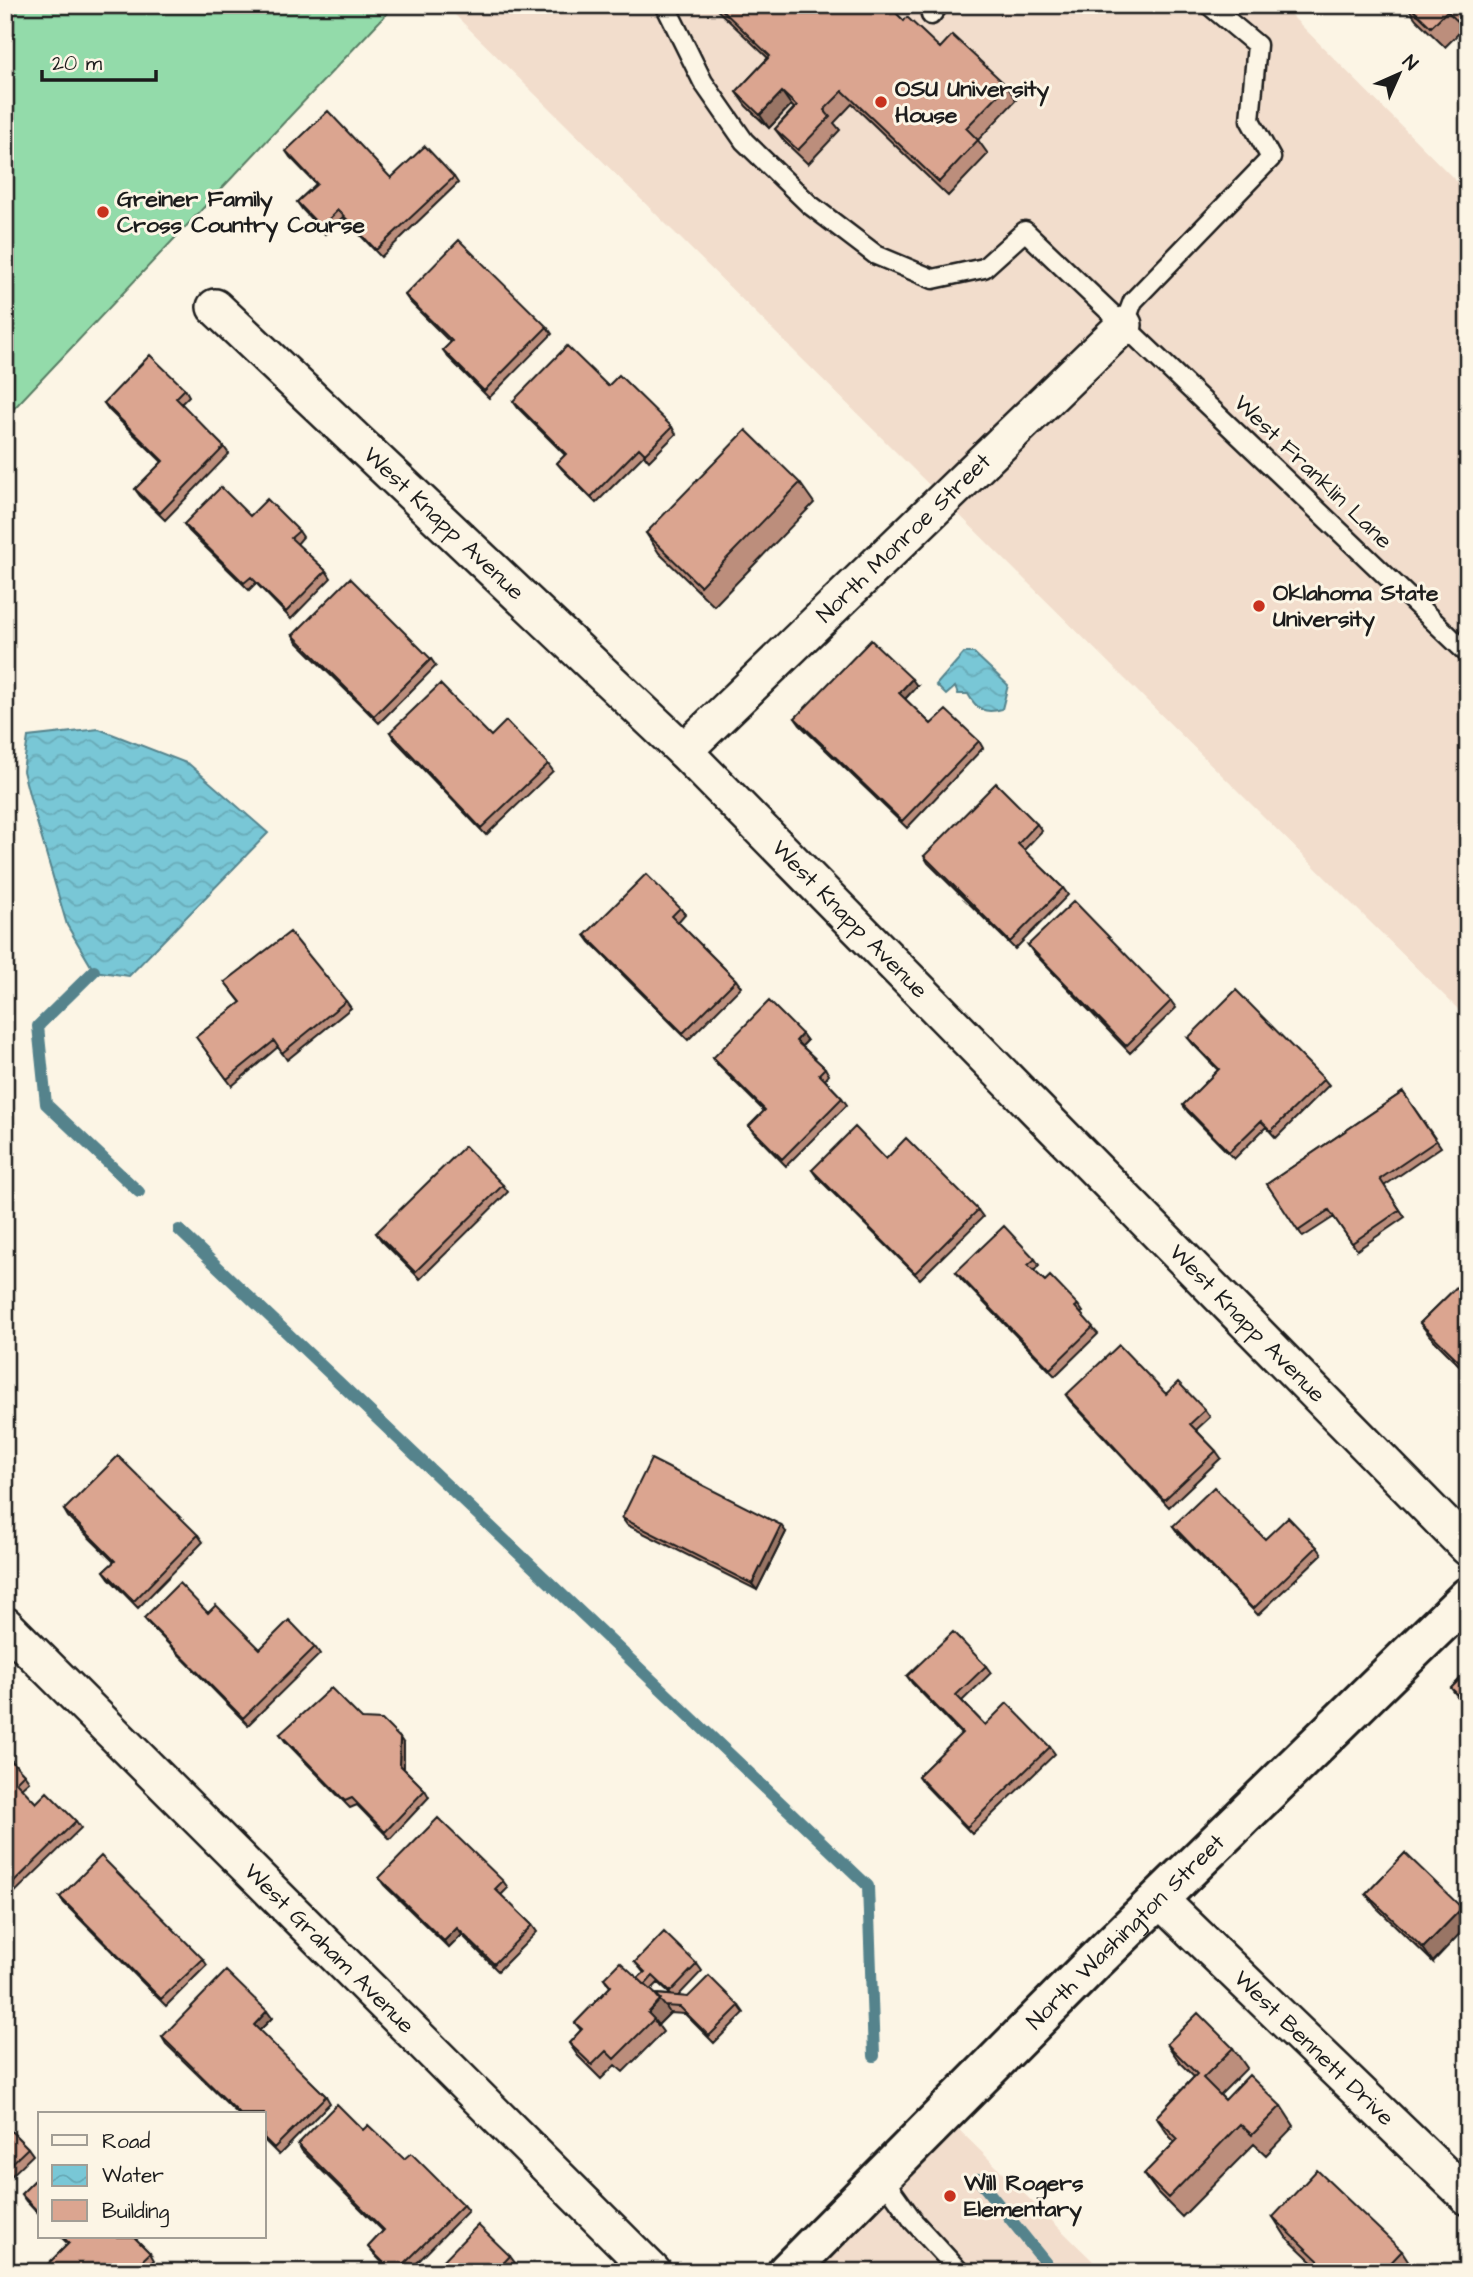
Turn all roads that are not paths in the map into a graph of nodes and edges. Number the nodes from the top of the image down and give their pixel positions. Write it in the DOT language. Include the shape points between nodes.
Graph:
graph roads {
  1 [pos="665,5"];
  2 [pos="1209,5"];
  3 [pos="215,307"];
  4 [pos="1124,325"];
  5 [pos="1468,654"];
  6 [pos="684,751"];
  7 [pos="1468,1548"];
  8 [pos="1468,1597"];
  9 [pos="5,1625"];
  10 [pos="1159,1899"];
  11 [pos="882,2177"];
  12 [pos="1468,2197"];
  13 [pos="653,2272"];
  14 [pos="787,2272"];
  15 [pos="960,2272"];
  1 -- 4 [label="lane, West Franklin Lane" via="703,82 744,141 809,204 876,255 933,279 984,268 1025,232"];
  2 -- 4 [label="lane" via="1257,45 1250,120 1271,158 1133,301"];
  3 -- 6 [label="street, West Knapp Avenue"];
  4 -- 5 [label="lane, West Franklin Lane"];
  4 -- 6 [label="street, North Monroe Street"];
  6 -- 7 [label="street, West Knapp Avenue"];
  8 -- 10 [label="main road, North Washington Street"];
  9 -- 13 [label="street, West Graham Avenue"];
  10 -- 11 [label="main road, North Washington Street"];
  10 -- 12 [label="street, West Bennett Drive"];
  11 -- 14 [label="main road, North Washington Street"];
  11 -- 15 [label="lane" via="914,2222"];
}
